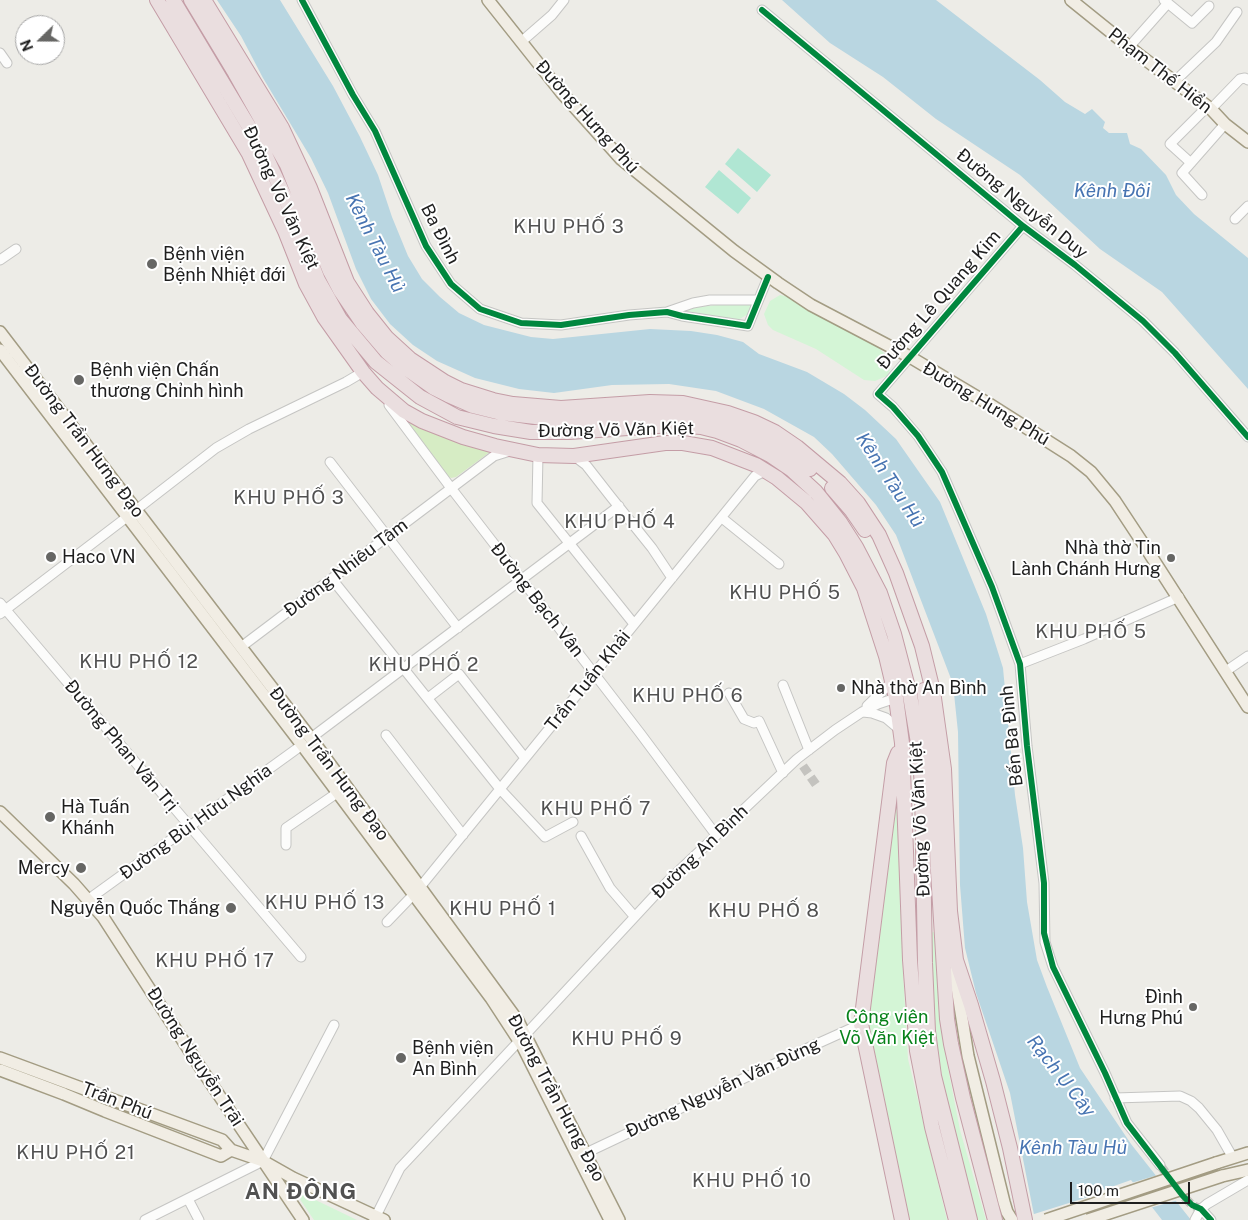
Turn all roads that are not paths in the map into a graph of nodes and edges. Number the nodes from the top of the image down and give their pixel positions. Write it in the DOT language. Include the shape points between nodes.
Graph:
graph roads {
  1 [pos="157,0"];
  2 [pos="173,0"];
  3 [pos="191,0"];
  4 [pos="204,0"];
  5 [pos="488,0"];
  6 [pos="564,0"];
  7 [pos="1071,0"];
  8 [pos="1166,1"];
  9 [pos="306,2"];
  10 [pos="1208,6"];
  11 [pos="762,10"];
  12 [pos="1237,12"];
  13 [pos="521,42"];
  14 [pos="1129,46"];
  15 [pos="0,53"];
  16 [pos="7,64"];
  17 [pos="1248,80"];
  18 [pos="1174,82"];
  19 [pos="1209,108"];
  20 [pos="1225,124"];
  21 [pos="1248,142"];
  22 [pos="1191,163"];
  23 [pos="1202,195"];
  24 [pos="1248,206"];
  25 [pos="1235,219"];
  26 [pos="1023,226"];
  27 [pos="16,249"];
  28 [pos="0,260"];
  29 [pos="768,277"];
  30 [pos="758,300"];
  31 [pos="667,312"];
  32 [pos="0,332"];
  33 [pos="390,348"];
  34 [pos="0,350"];
  35 [pos="910,358"];
  36 [pos="376,362"];
  37 [pos="363,372"];
  38 [pos="377,388"];
  39 [pos="878,394"];
  40 [pos="56,414"];
  41 [pos="1248,437"];
  42 [pos="512,450"];
  43 [pos="538,455"];
  44 [pos="588,459"];
  45 [pos="330,462"];
  46 [pos="759,471"];
  47 [pos="451,488"];
  48 [pos="618,506"];
  49 [pos="132,513"];
  50 [pos="722,518"];
  51 [pos="386,538"];
  52 [pos="570,543"];
  53 [pos="779,564"];
  54 [pos="672,578"];
  55 [pos="332,579"];
  56 [pos="522,580"];
  57 [pos="1179,597"];
  58 [pos="2,609"];
  59 [pos="634,624"];
  60 [pos="458,628"];
  61 [pos="236,650"];
  62 [pos="1248,656"];
  63 [pos="1020,664"];
  64 [pos="404,668"];
  65 [pos="903,668"];
  66 [pos="1226,671"];
  67 [pos="594,674"];
  68 [pos="892,682"];
  69 [pos="784,685"];
  70 [pos="929,692"];
  71 [pos="729,693"];
  72 [pos="903,696"];
  73 [pos="428,698"];
  74 [pos="1248,707"];
  75 [pos="862,712"];
  76 [pos="386,735"];
  77 [pos="902,737"];
  78 [pos="307,742"];
  79 [pos="809,750"];
  80 [pos="525,758"];
  81 [pos="783,773"];
  82 [pos="500,789"];
  83 [pos="337,793"];
  84 [pos="0,812"];
  85 [pos="572,822"];
  86 [pos="189,827"];
  87 [pos="462,835"];
  88 [pos="716,835"];
  89 [pos="581,836"];
  90 [pos="286,845"];
  91 [pos="938,870"];
  92 [pos="417,890"];
  93 [pos="89,899"];
  94 [pos="950,911"];
  95 [pos="634,916"];
  96 [pos="387,922"];
  97 [pos="301,957"];
  98 [pos="956,960"];
  99 [pos="861,1024"];
  100 [pos="334,1025"];
  101 [pos="522,1037"];
  102 [pos="0,1058"];
  103 [pos="0,1070"];
  104 [pos="33,1076"];
  105 [pos="1115,1098"];
  106 [pos="1248,1153"];
  107 [pos="582,1155"];
  108 [pos="1234,1158"];
  109 [pos="263,1161"];
  110 [pos="1160,1165"];
  111 [pos="1247,1174"];
  112 [pos="188,1200"];
  113 [pos="1201,1209"];
  114 [pos="377,1219"];
  115 [pos="145,1220"];
  116 [pos="199,1220"];
  117 [pos="303,1220"];
  118 [pos="610,1220"];
  119 [pos="619,1220"];
  120 [pos="902,1220"];
  121 [pos="956,1220"];
  122 [pos="970,1220"];
  123 [pos="995,1220"];
  124 [pos="1012,1220"];
  125 [pos="1025,1220"];
  126 [pos="1046,1220"];
  127 [pos="1088,1220"];
  128 [pos="1195,1220"];
  129 [pos="1211,1220"];
  1 -- 37 [label="highway, Đường Võ Văn Kiệt" via="249,154 314,300"];
  2 -- 36 [label="highway, Đường Võ Văn Kiệt" via="263,150 328,299 340,319"];
  3 -- 33 [label="highway, Đường Võ Văn Kiệt" via="287,165 340,290 363,324"];
  4 -- 33 [label="highway, Đường Võ Văn Kiệt" via="282,128 348,282"];
  5 -- 13 [label="main road, Đường Hưng Phú"];
  6 -- 13 [label="street"];
  7 -- 14 [label="main road, Phạm Thế Hiển"];
  8 -- 10 [label="street" via="1192,23"];
  8 -- 14 [label="street"];
  9 -- 31 [label="street, Ba Đình" via="375,131 426,246 447,279 480,309 521,323 561,325"];
  11 -- 26 [label="street, Đường Nguyễn Duy"];
  12 -- 18 [label="street" via="1216,42"];
  13 -- 29 [label="main road, Đường Hưng Phú" via="621,160"];
  14 -- 18 [label="main road, Phạm Thế Hiển"];
  15 -- 16 [label="street"];
  17 -- 19 [label="street" via="1240,78"];
  18 -- 19 [label="main road, Phạm Thế Hiển"];
  19 -- 20 [label="main road, Phạm Thế Hiển"];
  19 -- 22 [label="street" via="1170,144"];
  20 -- 21 [label="main road, Phạm Thế Hiển"];
  20 -- 22 [label="street"];
  22 -- 23 [label="street" via="1182,173"];
  24 -- 25 [label="street"];
  26 -- 35 [label="street, Đường Lê Quang Kim"];
  26 -- 41 [label="street, Đường Nguyễn Duy" via="1143,321"];
  27 -- 28 [label="street"];
  29 -- 30 [label="street"];
  29 -- 35 [label="main road, Đường Hưng Phú" via="811,305"];
  30 -- 31 [label="street, Ba Đình" via="710,300"];
  30 -- 31 [label="street, Ba Đình" via="748,326"];
  32 -- 40 [label="main road, Đường Trần Hưng Đạo"];
  33 -- 36 [label="highway"];
  33 -- 70 [label="highway, Đường Võ Văn Kiệt" via="403,366 434,388 473,406 553,420 655,414 702,416 742,428 782,449 836,492 867,533 898,598"];
  34 -- 40 [label="main road, Đường Trần Hưng Đạo"];
  35 -- 39 [label="street, Đường Lê Quang Kim"];
  35 -- 57 [label="main road, Đường Hưng Phú" via="1049,441 1097,478"];
  36 -- 37 [label="highway"];
  36 -- 65 [label="highway, Đường Võ Văn Kiệt" via="432,405 474,422 531,432 687,426 717,431 770,455 816,492 856,547 880,593"];
  37 -- 38 [label="highway, Đường Võ Văn Kiệt"];
  37 -- 49 [label="street" via="216,448"];
  38 -- 42 [label="highway, Đường Võ Văn Kiệt" via="422,422"];
  38 -- 47 [label="street, Đường Bạch Vân"];
  39 -- 63 [label="street, Bến Ba Đình" via="918,436 942,472 992,587"];
  40 -- 49 [label="main road, Đường Trần Hưng Đạo"];
  42 -- 43 [label="highway, Đường Võ Văn Kiệt"];
  42 -- 47 [label="street, Đường Nhiêu Tâm" via="494,456"];
  43 -- 44 [label="highway, Đường Võ Văn Kiệt"];
  43 -- 52 [label="street" via="537,503"];
  44 -- 46 [label="highway, Đường Võ Văn Kiệt" via="658,444 683,443 712,448"];
  44 -- 48 [label="street"];
  45 -- 51 [label="street"];
  46 -- 50 [label="street, Trần Tuấn Khải"];
  46 -- 68 [label="highway, Đường Võ Văn Kiệt" via="791,488 835,535 869,602"];
  47 -- 51 [label="street, Đường Nhiêu Tâm"];
  47 -- 56 [label="street, Đường Bạch Vân"];
  48 -- 52 [label="street, Đường Bùi Hữu Nghĩa"];
  48 -- 54 [label="street"];
  49 -- 58 [label="street"];
  49 -- 61 [label="main road, Đường Trần Hưng Đạo"];
  50 -- 53 [label="street"];
  50 -- 54 [label="street, Trần Tuấn Khải"];
  51 -- 55 [label="street, Đường Nhiêu Tâm"];
  51 -- 60 [label="street"];
  52 -- 56 [label="street, Đường Bùi Hữu Nghĩa"];
  52 -- 59 [label="street"];
  54 -- 59 [label="street, Trần Tuấn Khải"];
  55 -- 61 [label="street, Đường Nhiêu Tâm"];
  55 -- 64 [label="street"];
  56 -- 60 [label="street, Đường Bùi Hữu Nghĩa"];
  56 -- 67 [label="street, Đường Bạch Vân"];
  57 -- 63 [label="street"];
  57 -- 66 [label="main road, Đường Hưng Phú"];
  58 -- 86 [label="street, Đường Phan Văn Trị"];
  59 -- 67 [label="street, Trần Tuấn Khải"];
  60 -- 64 [label="street, Đường Bùi Hữu Nghĩa"];
  61 -- 78 [label="main road, Đường Trần Hưng Đạo"];
  62 -- 66 [label="street"];
  63 -- 105 [label="street, Bến Ba Đình" via="1044,883 1045,942"];
  64 -- 73 [label="street"];
  64 -- 78 [label="street, Đường Bùi Hữu Nghĩa"];
  65 -- 68 [label="highway"];
  65 -- 72 [label="highway, Đường Võ Văn Kiệt"];
  66 -- 74 [label="main road, Đường Hưng Phú"];
  67 -- 80 [label="street, Trần Tuấn Khải"];
  67 -- 88 [label="street, Đường Bạch Vân"];
  68 -- 72 [label="highway, Đường Võ Văn Kiệt"];
  68 -- 75 [label="street"];
  69 -- 79 [label="street"];
  70 -- 72 [label="highway"];
  70 -- 91 [label="highway, Đường Võ Văn Kiệt"];
  70 -- 94 [label="highway, Đường Võ Văn Kiệt" via="944,769"];
  71 -- 81 [label="street" via="744,719 754,723 759,721"];
  72 -- 75 [label="street, Đường An Bình"];
  72 -- 77 [label="highway, Đường Võ Văn Kiệt"];
  72 -- 122 [label="highway, Đường Võ Văn Kiệt" via="919,749 922,786 928,1031 934,1076"];
  73 -- 80 [label="street" via="458,674"];
  73 -- 82 [label="street"];
  75 -- 77 [label="street" via="886,718"];
  75 -- 79 [label="street, Đường An Bình"];
  76 -- 87 [label="street"];
  77 -- 99 [label="highway, Đường Võ Văn Kiệt" via="894,763"];
  77 -- 121 [label="highway, Đường Võ Văn Kiệt" via="916,1051"];
  78 -- 83 [label="main road, Đường Trần Hưng Đạo"];
  78 -- 86 [label="street, Đường Bùi Hữu Nghĩa"];
  78 -- 92 [label="main road, Đường Trần Hưng Đạo"];
  79 -- 81 [label="street, Đường An Bình"];
  80 -- 82 [label="street, Trần Tuấn Khải"];
  81 -- 88 [label="street, Đường An Bình"];
  82 -- 85 [label="street" via="545,837"];
  82 -- 87 [label="street, Trần Tuấn Khải"];
  83 -- 90 [label="street" via="286,828"];
  83 -- 92 [label="main road, Đường Trần Hưng Đạo"];
  84 -- 93 [label="main road, Đường Nguyễn Trãi"];
  86 -- 93 [label="street, Đường Bùi Hữu Nghĩa"];
  86 -- 97 [label="street, Đường Phan Văn Trị"];
  87 -- 92 [label="street, Trần Tuấn Khải"];
  88 -- 95 [label="street, Đường An Bình"];
  89 -- 95 [label="street" via="610,888"];
  91 -- 94 [label="highway"];
  91 -- 123 [label="highway, Đường Võ Văn Kiệt" via="951,1044"];
  92 -- 96 [label="street, Trần Tuấn Khải"];
  92 -- 101 [label="main road, Đường Trần Hưng Đạo" via="518,1021"];
  93 -- 109 [label="main road, Đường Nguyễn Trãi"];
  94 -- 98 [label="highway, Đường Võ Văn Kiệt"];
  95 -- 101 [label="street, Đường An Bình"];
  98 -- 124 [label="main road" via="968,1056 1004,1202"];
  98 -- 125 [label="highway, Đường Võ Văn Kiệt" via="993,1081"];
  99 -- 107 [label="street, Đường Nguyễn Văn Đừng"];
  99 -- 120 [label="highway, Đường Võ Văn Kiệt"];
  100 -- 109 [label="street"];
  101 -- 107 [label="main road, Đường Trần Hưng Đạo"];
  101 -- 114 [label="street, Đường An Bình" via="400,1168"];
  102 -- 104 [label="main road, Trần Phú"];
  103 -- 104 [label="main road, Trần Phú"];
  104 -- 109 [label="main road, Trần Phú" via="222,1140 231,1150"];
  105 -- 108 [label="street" via="1180,1096 1199,1108"];
  105 -- 110 [label="street, Bến Ba Đình" via="1127,1123"];
  106 -- 108 [label="main road"];
  107 -- 118 [label="main road, Đường Trần Hưng Đạo"];
  107 -- 119 [label="main road, Đường Trần Hưng Đạo"];
  108 -- 126 [label="main road, bridge"];
  109 -- 112 [label="street"];
  109 -- 114 [label="main road, Trần Phú"];
  109 -- 117 [label="main road, Đường Nguyễn Trãi"];
  111 -- 113 [label="street"];
  111 -- 127 [label="main road, bridge" via="1222,1176"];
  112 -- 115 [label="street"];
  112 -- 116 [label="street"];
  113 -- 128 [label="street"];
  113 -- 129 [label="street"];
}
